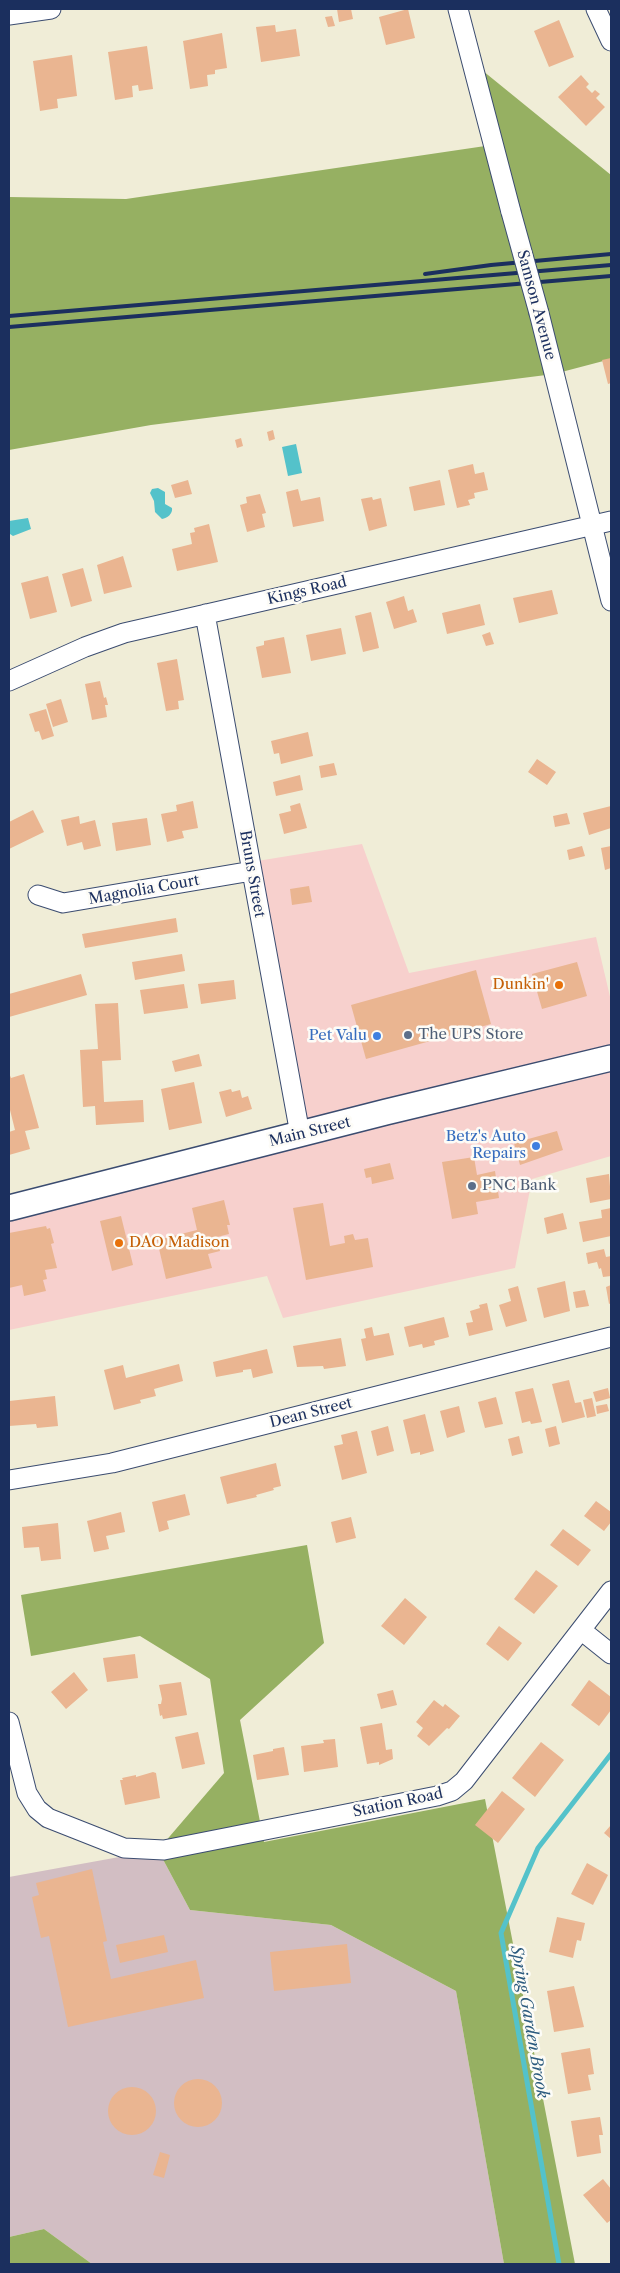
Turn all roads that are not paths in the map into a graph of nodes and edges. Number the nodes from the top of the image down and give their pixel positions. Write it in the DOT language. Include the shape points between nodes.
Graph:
graph roads {
  1 [pos="51,9"];
  2 [pos="458,9"];
  3 [pos="596,9"];
  4 [pos="9,15"];
  5 [pos="611,42"];
  6 [pos="611,521"];
  7 [pos="592,526"];
  8 [pos="611,601"];
  9 [pos="205,614"];
  10 [pos="9,681"];
  11 [pos="252,872"];
  12 [pos="38,895"];
  13 [pos="611,1058"];
  14 [pos="300,1134"];
  15 [pos="9,1208"];
  16 [pos="611,1337"];
  17 [pos="9,1480"];
  18 [pos="611,1591"];
  19 [pos="581,1630"];
  20 [pos="611,1654"];
  21 [pos="9,1722"];
  1 -- 4 [label="street"];
  2 -- 7 [label="street, Samson Avenue, bridge"];
  3 -- 5 [label="street"];
  6 -- 7 [label="street, Kings Road"];
  7 -- 8 [label="street, Samson Avenue"];
  7 -- 9 [label="street, Kings Road"];
  9 -- 10 [label="street, Kings Road" via="124,633"];
  9 -- 11 [label="street, Bruns Street"];
  11 -- 12 [label="street, Magnolia Court" via="63,903"];
  11 -- 14 [label="street, Bruns Street"];
  13 -- 14 [label="main road, Main Street"];
  14 -- 15 [label="main road, Main Street"];
  16 -- 17 [label="street, Dean Street" via="112,1463"];
  18 -- 19 [label="street, Station Road"];
  19 -- 20 [label="street"];
  19 -- 21 [label="street, Station Road" via="464,1781 452,1790 438,1796 164,1850 124,1848 48,1818 37,1809 27,1793"];
}
